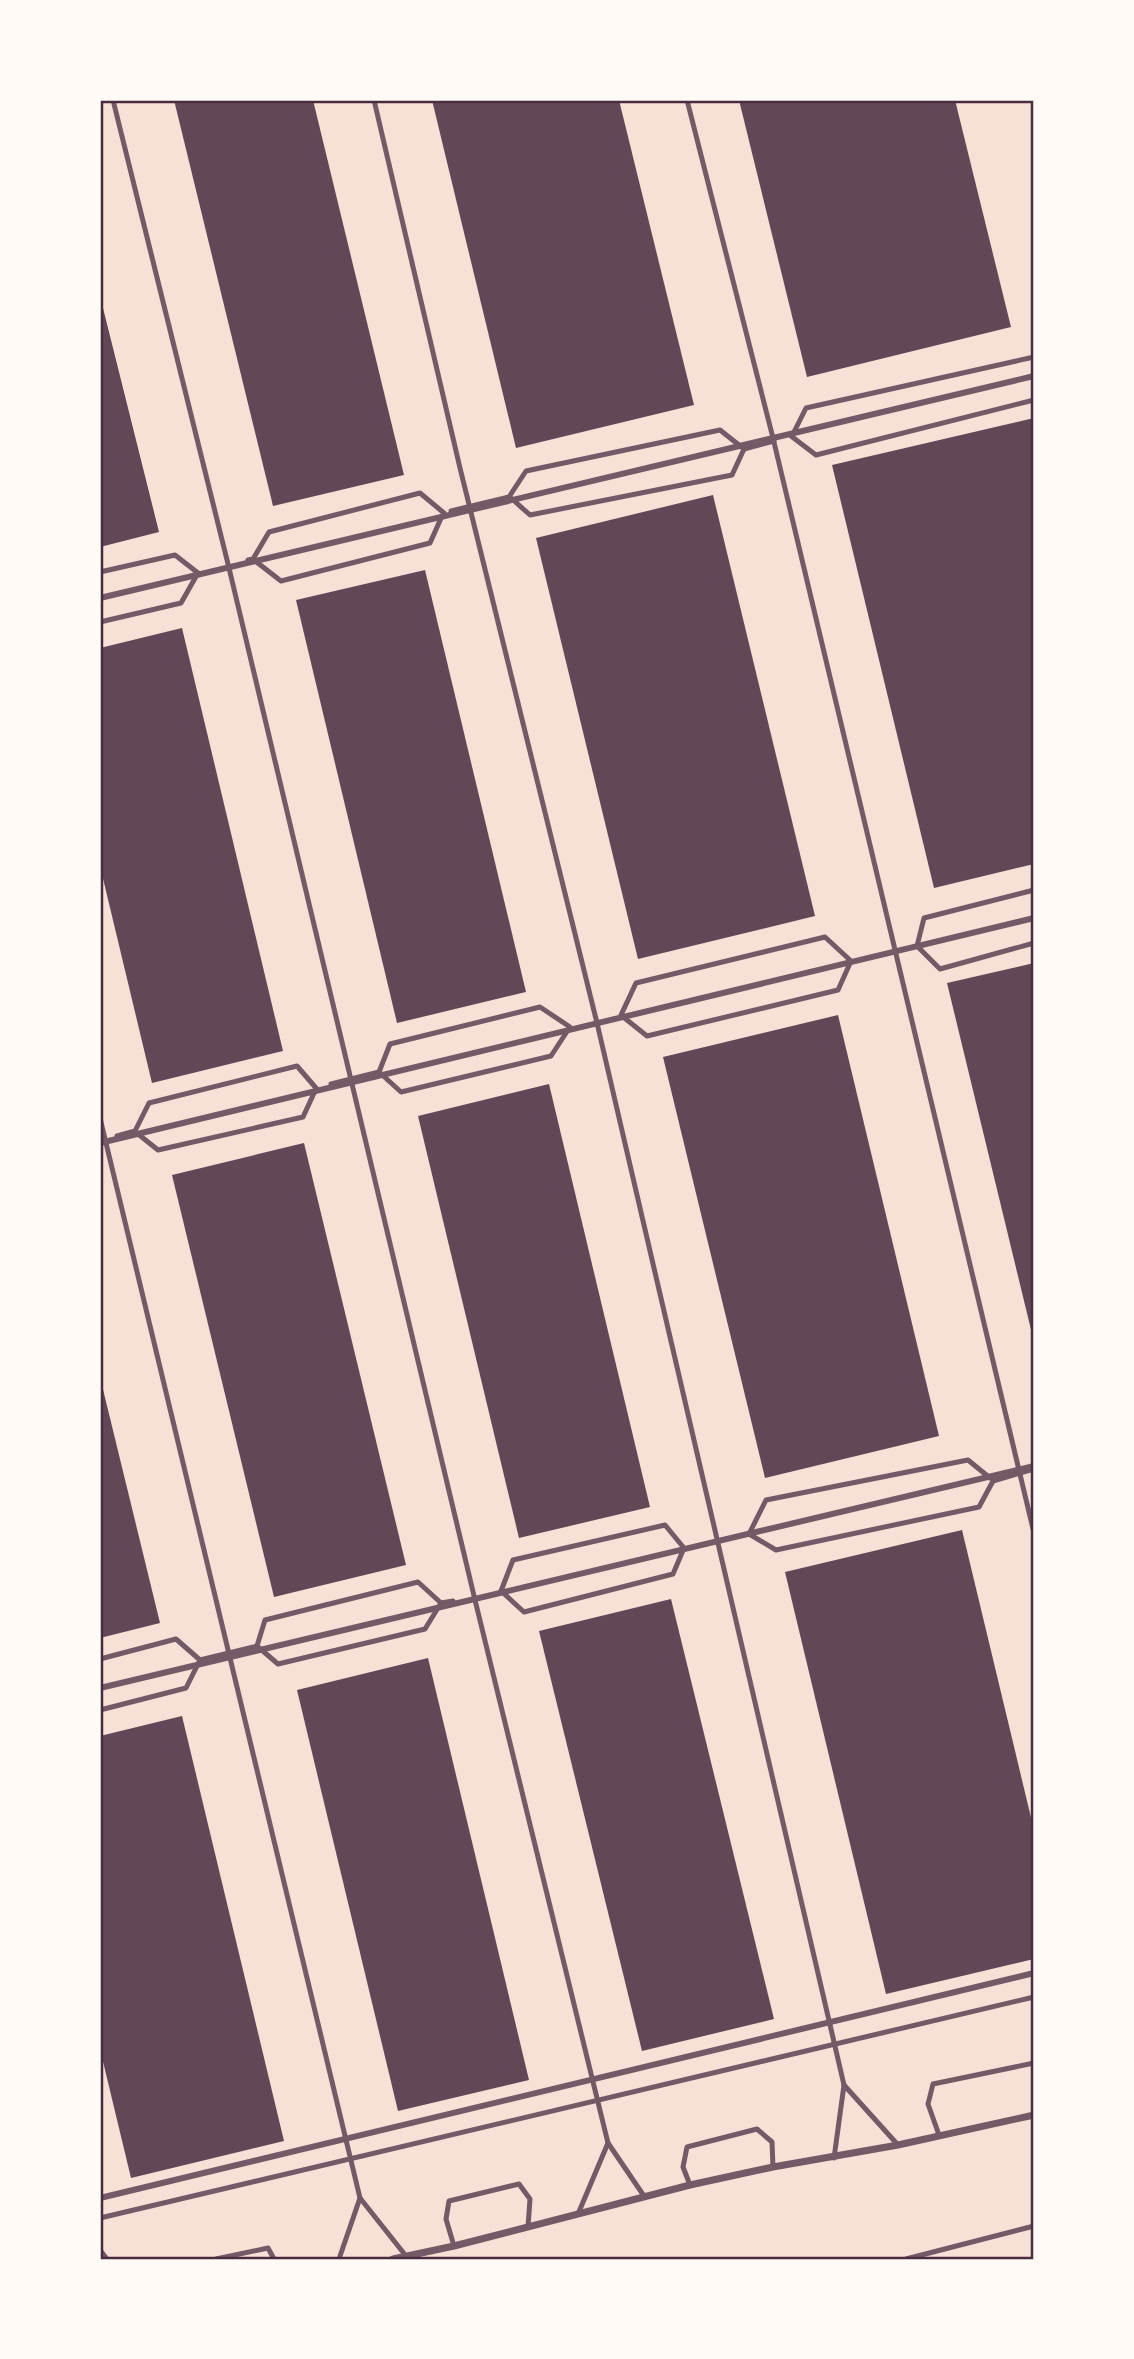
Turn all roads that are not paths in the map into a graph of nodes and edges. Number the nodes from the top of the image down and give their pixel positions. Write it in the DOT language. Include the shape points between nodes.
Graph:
graph roads {
  1 [pos="113,100"];
  2 [pos="374,100"];
  3 [pos="687,100"];
  4 [pos="1034,357"];
  5 [pos="1034,376"];
  6 [pos="1034,400"];
  7 [pos="791,436"];
  8 [pos="772,438"];
  9 [pos="744,449"];
  10 [pos="509,497"];
  11 [pos="471,510"];
  12 [pos="444,513"];
  13 [pos="253,559"];
  14 [pos="229,568"];
  15 [pos="100,572"];
  16 [pos="198,573"];
  17 [pos="100,598"];
  18 [pos="100,622"];
  19 [pos="1034,890"];
  20 [pos="1034,918"];
  21 [pos="1034,943"];
  22 [pos="917,946"];
  23 [pos="896,951"];
  24 [pos="850,961"];
  25 [pos="621,1015"];
  26 [pos="597,1023"];
  27 [pos="570,1027"];
  28 [pos="379,1072"];
  29 [pos="350,1083"];
  30 [pos="316,1088"];
  31 [pos="100,1118"];
  32 [pos="135,1131"];
  33 [pos="102,1142"];
  34 [pos="1034,1468"];
  35 [pos="1020,1470"];
  36 [pos="993,1480"];
  37 [pos="1034,1533"];
  38 [pos="749,1534"];
  39 [pos="718,1542"];
  40 [pos="684,1548"];
  41 [pos="501,1591"];
  42 [pos="475,1600"];
  43 [pos="441,1603"];
  44 [pos="257,1646"];
  45 [pos="100,1658"];
  46 [pos="229,1658"];
  47 [pos="200,1660"];
  48 [pos="100,1688"];
  49 [pos="100,1710"];
  50 [pos="1034,1973"];
  51 [pos="1034,1997"];
  52 [pos="828,2024"];
  53 [pos="1034,2063"];
  54 [pos="593,2078"];
  55 [pos="844,2085"];
  56 [pos="1034,2115"];
  57 [pos="939,2135"];
  58 [pos="346,2139"];
  59 [pos="608,2143"];
  60 [pos="898,2145"];
  61 [pos="834,2158"];
  62 [pos="773,2167"];
  63 [pos="690,2185"];
  64 [pos="644,2196"];
  65 [pos="100,2198"];
  66 [pos="360,2199"];
  67 [pos="578,2214"];
  68 [pos="100,2218"];
  69 [pos="1034,2226"];
  70 [pos="528,2227"];
  71 [pos="454,2246"];
  72 [pos="100,2250"];
  73 [pos="406,2256"];
  74 [pos="107,2259"];
  75 [pos="216,2259"];
  76 [pos="274,2259"];
  77 [pos="339,2259"];
  78 [pos="393,2259"];
  79 [pos="906,2259"];
  1 -- 14 [label="lane"];
  2 -- 11 [label="lane"];
  3 -- 8 [label="lane"];
  4 -- 7 [label="lane" via="807,408"];
  5 -- 8 [label="street"];
  6 -- 7 [label="lane" via="816,455"];
  7 -- 9 [label="lane"];
  8 -- 11 [label="street"];
  8 -- 23 [label="lane"];
  9 -- 10 [label="lane" via="720,430 526,471"];
  9 -- 10 [label="lane" via="732,475 530,515"];
  10 -- 12 [label="lane"];
  11 -- 14 [label="street"];
  11 -- 26 [label="lane"];
  12 -- 13 [label="lane" via="420,493 269,532"];
  12 -- 13 [label="lane" via="430,543 281,581"];
  13 -- 16 [label="lane"];
  14 -- 17 [label="street"];
  14 -- 29 [label="lane"];
  15 -- 16 [label="lane" via="175,555"];
  16 -- 18 [label="lane" via="181,603"];
  19 -- 22 [label="lane" via="925,918"];
  20 -- 23 [label="street"];
  21 -- 22 [label="lane" via="940,969"];
  22 -- 24 [label="lane"];
  23 -- 26 [label="street"];
  23 -- 35 [label="lane"];
  24 -- 25 [label="lane" via="838,990 647,1036"];
  24 -- 25 [label="lane" via="825,937 636,983"];
  25 -- 27 [label="lane"];
  26 -- 29 [label="street"];
  26 -- 39 [label="lane"];
  27 -- 28 [label="lane" via="551,1056 401,1092"];
  27 -- 28 [label="lane" via="540,1007 390,1044"];
  28 -- 30 [label="lane"];
  29 -- 33 [label="street"];
  29 -- 42 [label="lane"];
  30 -- 32 [label="lane" via="303,1117 158,1150"];
  30 -- 32 [label="lane" via="297,1066 149,1103"];
  31 -- 33 [label="lane"];
  32 -- 33 [label="lane"];
  33 -- 46 [label="lane"];
  34 -- 35 [label="street"];
  34 -- 36 [label="lane"];
  35 -- 37 [label="lane"];
  35 -- 39 [label="street"];
  36 -- 38 [label="lane" via="979,1507 776,1550"];
  36 -- 38 [label="lane" via="968,1460 766,1500"];
  38 -- 40 [label="lane"];
  39 -- 42 [label="street"];
  39 -- 52 [label="lane"];
  40 -- 41 [label="lane" via="673,1574 524,1612"];
  40 -- 41 [label="lane" via="665,1525 513,1560"];
  41 -- 43 [label="lane"];
  42 -- 46 [label="street"];
  42 -- 54 [label="lane"];
  43 -- 44 [label="lane" via="425,1629 278,1664"];
  43 -- 44 [label="lane" via="418,1582 265,1620"];
  44 -- 47 [label="lane"];
  45 -- 47 [label="lane" via="176,1639"];
  46 -- 48 [label="street"];
  46 -- 58 [label="lane"];
  47 -- 49 [label="lane" via="186,1688"];
  50 -- 52 [label="street"];
  51 -- 68 [label="lane"];
  52 -- 54 [label="street"];
  52 -- 55 [label="lane"];
  53 -- 57 [label="lane" via="933,2084 928,2104"];
  54 -- 58 [label="street"];
  54 -- 59 [label="lane"];
  55 -- 60 [label="lane"];
  55 -- 61 [label="lane"];
  56 -- 57 [label="street"];
  57 -- 60 [label="street"];
  58 -- 65 [label="street"];
  58 -- 66 [label="lane"];
  59 -- 64 [label="lane"];
  59 -- 67 [label="lane"];
  60 -- 61 [label="street"];
  61 -- 62 [label="street"];
  62 -- 63 [label="street"];
  62 -- 63 [label="lane" via="772,2142 757,2129 687,2147 683,2167"];
  63 -- 64 [label="street"];
  64 -- 67 [label="street"];
  66 -- 73 [label="lane"];
  66 -- 77 [label="lane"];
  67 -- 70 [label="street"];
  69 -- 79 [label="lane"];
  70 -- 71 [label="street"];
  70 -- 71 [label="lane" via="530,2199 519,2184 449,2201 446,2219"];
  71 -- 73 [label="street"];
  72 -- 74 [label="lane"];
  73 -- 78 [label="street"];
  75 -- 76 [label="lane" via="268,2248"];
}
